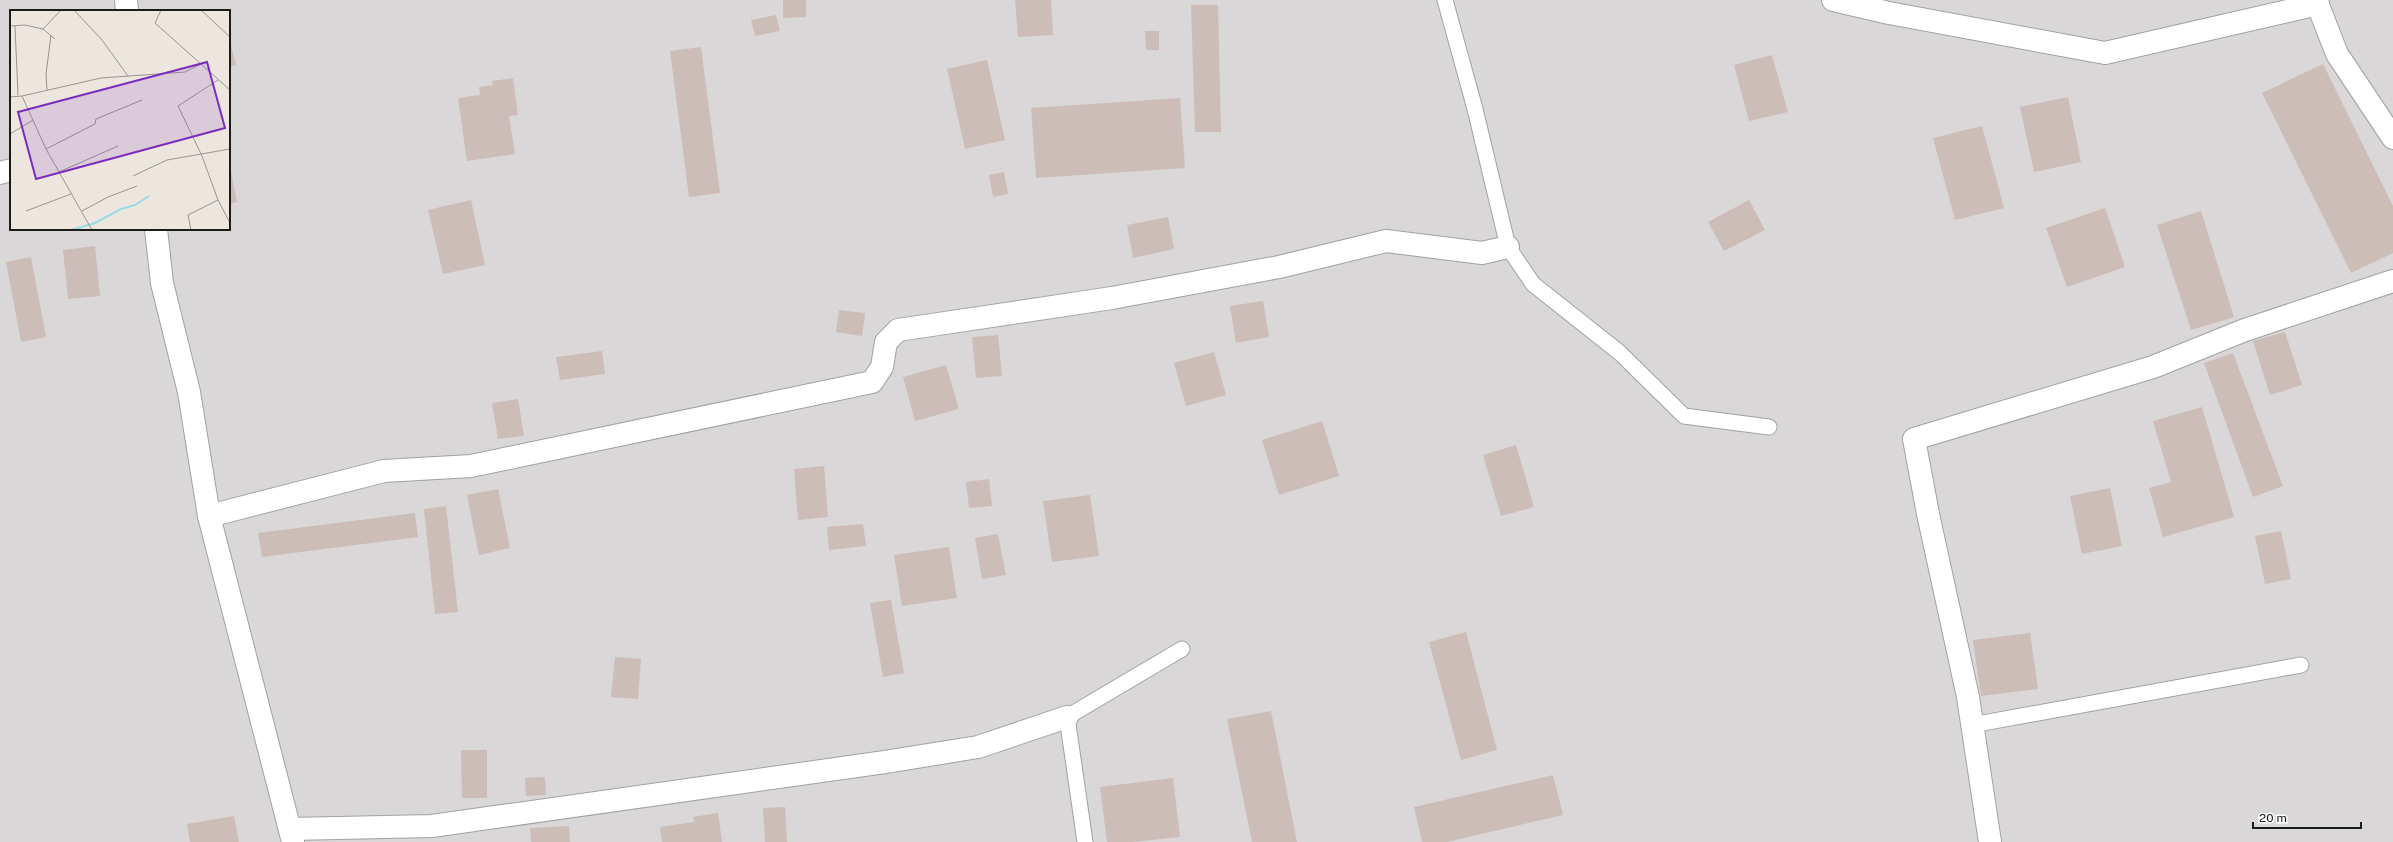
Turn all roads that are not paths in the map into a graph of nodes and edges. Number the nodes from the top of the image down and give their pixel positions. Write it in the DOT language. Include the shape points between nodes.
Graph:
graph roads {
  1 [pos="126,0"];
  2 [pos="1445,0"];
  3 [pos="1833,0"];
  4 [pos="2317,2"];
  5 [pos="127,10"];
  6 [pos="2393,138"];
  7 [pos="10,170"];
  8 [pos="0,173"];
  9 [pos="156,230"];
  10 [pos="1508,247"];
  11 [pos="2393,281"];
  12 [pos="1769,427"];
  13 [pos="209,516"];
  14 [pos="1182,649"];
  15 [pos="2302,665"];
  16 [pos="1067,717"];
  17 [pos="1972,725"];
  18 [pos="291,836"];
  19 [pos="1085,842"];
  20 [pos="1990,842"];
  1 -- 5 [label="street"];
  2 -- 10 [label="lane" via="1475,109"];
  3 -- 4 [label="street" via="1889,13 2105,53"];
  4 -- 6 [label="street" via="2337,54"];
  7 -- 8 [label="street"];
  9 -- 13 [label="street" via="162,283 189,392"];
  10 -- 12 [label="lane" via="1533,284 1620,353 1684,416"];
  10 -- 13 [label="street" via="1482,253 1386,241 1279,267 1112,298 898,330 886,342 882,367 872,382 471,466 384,471"];
  11 -- 17 [label="street" via="2245,330 2153,367 1914,439"];
  13 -- 18 [label="street"];
  14 -- 16 [label="lane"];
  15 -- 17 [label="lane"];
  16 -- 18 [label="street" via="978,747 885,762 432,826"];
  16 -- 19 [label="lane"];
  17 -- 20 [label="street"];
}
